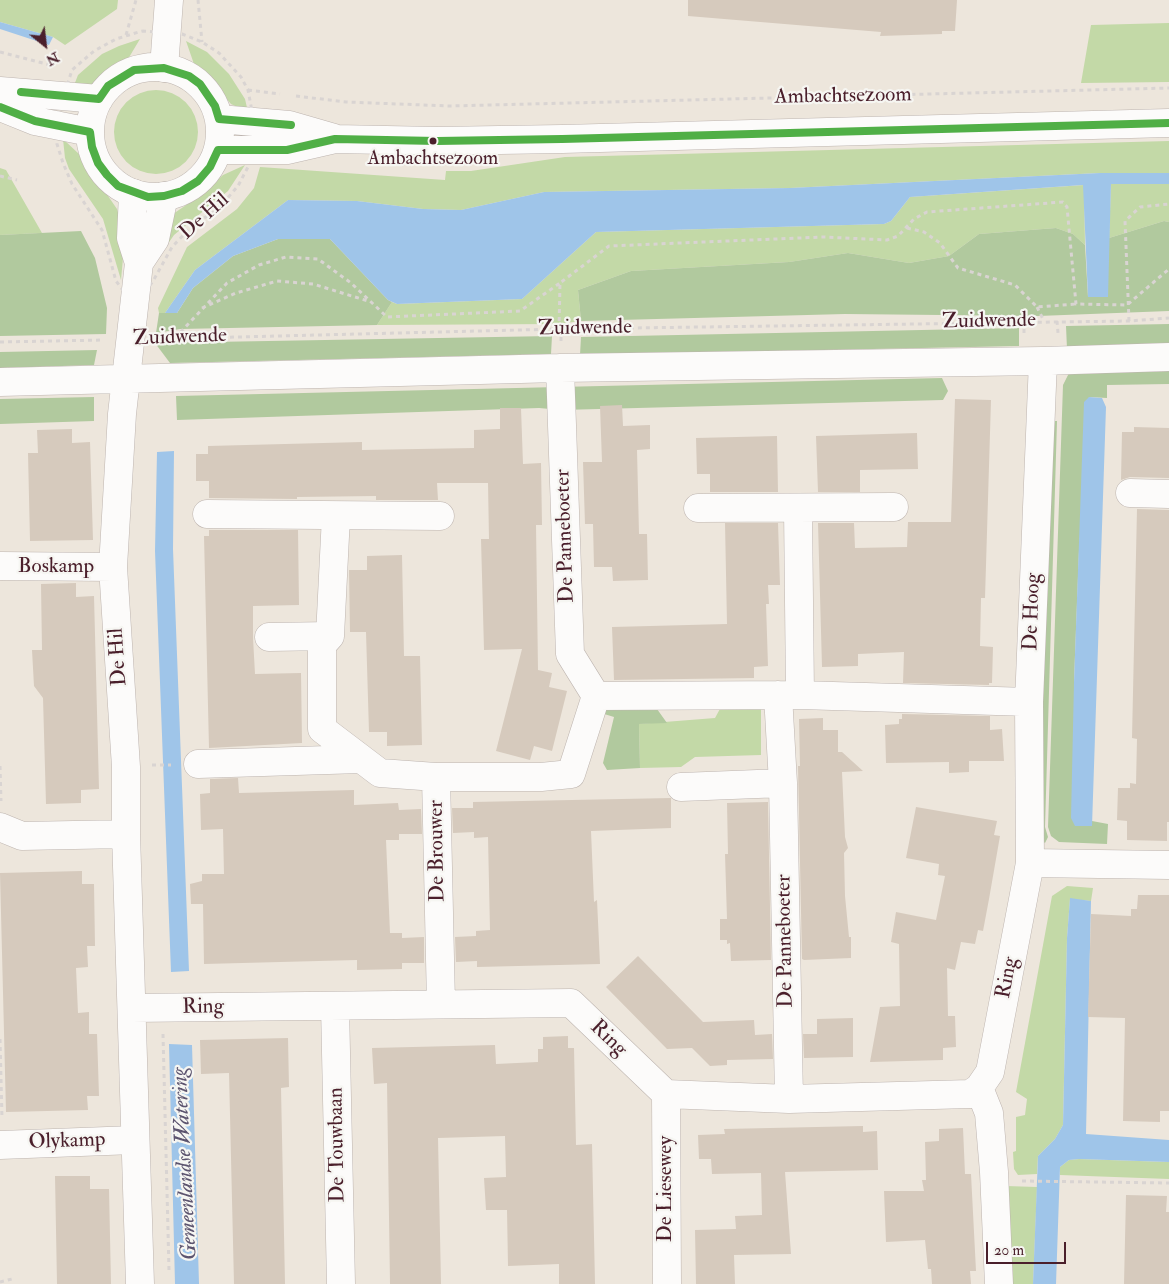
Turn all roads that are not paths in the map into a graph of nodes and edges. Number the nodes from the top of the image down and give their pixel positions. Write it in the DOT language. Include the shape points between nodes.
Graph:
graph roads {
  1 [pos="169,0"];
  2 [pos="164,68"];
  3 [pos="0,91"];
  4 [pos="99,99"];
  5 [pos="0,107"];
  6 [pos="219,119"];
  7 [pos="1169,123"];
  8 [pos="90,132"];
  9 [pos="336,139"];
  10 [pos="218,150"];
  11 [pos="133,193"];
  12 [pos="164,196"];
  13 [pos="139,262"];
  14 [pos="1169,357"];
  15 [pos="1043,361"];
  16 [pos="560,368"];
  17 [pos="125,379"];
  18 [pos="0,382"];
  19 [pos="1130,493"];
  20 [pos="1169,494"];
  21 [pos="894,507"];
  22 [pos="698,508"];
  23 [pos="798,508"];
  24 [pos="207,514"];
  25 [pos="336,516"];
  26 [pos="440,516"];
  27 [pos="0,566"];
  28 [pos="113,567"];
  29 [pos="330,636"];
  30 [pos="269,637"];
  31 [pos="789,695"];
  32 [pos="596,696"];
  33 [pos="1029,702"];
  34 [pos="361,759"];
  35 [pos="198,764"];
  36 [pos="436,777"];
  37 [pos="783,784"];
  38 [pos="681,787"];
  39 [pos="0,827"];
  40 [pos="126,834"];
  41 [pos="1030,863"];
  42 [pos="1169,865"];
  43 [pos="441,1004"];
  44 [pos="335,1006"];
  45 [pos="132,1008"];
  46 [pos="979,1088"];
  47 [pos="666,1094"];
  48 [pos="789,1099"];
  49 [pos="134,1140"];
  50 [pos="1,1144"];
  51 [pos="140,1284"];
  52 [pos="341,1284"];
  53 [pos="667,1284"];
  54 [pos="999,1284"];
  1 -- 2 [label="street"];
  2 -- 4 [label="street" via="134,70 108,86"];
  2 -- 6 [label="street" via="189,76 200,84"];
  3 -- 4 [label="street"];
  4 -- 8 [label="street" via="92,114"];
  5 -- 8 [label="street" via="24,118"];
  6 -- 9 [label="street, Ambachtsezoom" via="289,125"];
  6 -- 10 [label="street"];
  7 -- 9 [label="street, Ambachtsezoom" via="562,139"];
  8 -- 11 [label="street" via="92,147 107,176"];
  9 -- 10 [label="street, Ambachtsezoom" via="287,150"];
  10 -- 12 [label="street" via="198,181 182,191"];
  11 -- 12 [label="street"];
  11 -- 13 [label="street, De Hil" via="132,238"];
  12 -- 13 [label="street, De Hil" via="155,239"];
  13 -- 17 [label="street, De Hil"];
  14 -- 15 [label="street, Zuidwende"];
  15 -- 16 [label="street, Zuidwende"];
  15 -- 33 [label="street, De Hoog"];
  16 -- 17 [label="street, Zuidwende"];
  16 -- 32 [label="street, De Panneboeter" via="570,654"];
  17 -- 18 [label="street, Zuidwende"];
  17 -- 28 [label="street, De Hil"];
  19 -- 20 [label="street"];
  21 -- 23 [label="street"];
  22 -- 23 [label="street"];
  23 -- 31 [label="street, De Panneboeter"];
  24 -- 25 [label="street"];
  25 -- 26 [label="street"];
  25 -- 29 [label="street, De Brouwer"];
  27 -- 28 [label="street, Boskamp"];
  28 -- 40 [label="street, De Hil" via="126,767"];
  29 -- 30 [label="street"];
  29 -- 34 [label="street, De Brouwer" via="322,645 322,729"];
  31 -- 32 [label="street"];
  31 -- 33 [label="street"];
  31 -- 37 [label="street, De Panneboeter"];
  32 -- 36 [label="street" via="571,774"];
  33 -- 41 [label="street, De Hoog"];
  34 -- 35 [label="street"];
  34 -- 36 [label="street, De Brouwer" via="380,773"];
  36 -- 43 [label="street, De Brouwer"];
  37 -- 38 [label="street"];
  37 -- 48 [label="street, De Panneboeter"];
  39 -- 40 [label="street" via="22,836"];
  40 -- 45 [label="street, De Hil"];
  41 -- 42 [label="street"];
  41 -- 46 [label="street, Ring" via="990,1072"];
  43 -- 44 [label="street, Ring"];
  43 -- 47 [label="street, Ring" via="571,1003"];
  44 -- 45 [label="street, Ring"];
  44 -- 52 [label="street, De Touwbaan"];
  45 -- 49 [label="street"];
  46 -- 48 [label="street" via="970,1094"];
  46 -- 54 [label="street" via="988,1113"];
  47 -- 48 [label="street"];
  47 -- 53 [label="street, De Liesewey"];
  49 -- 50 [label="street, Olykamp"];
  49 -- 51 [label="street"];
}
